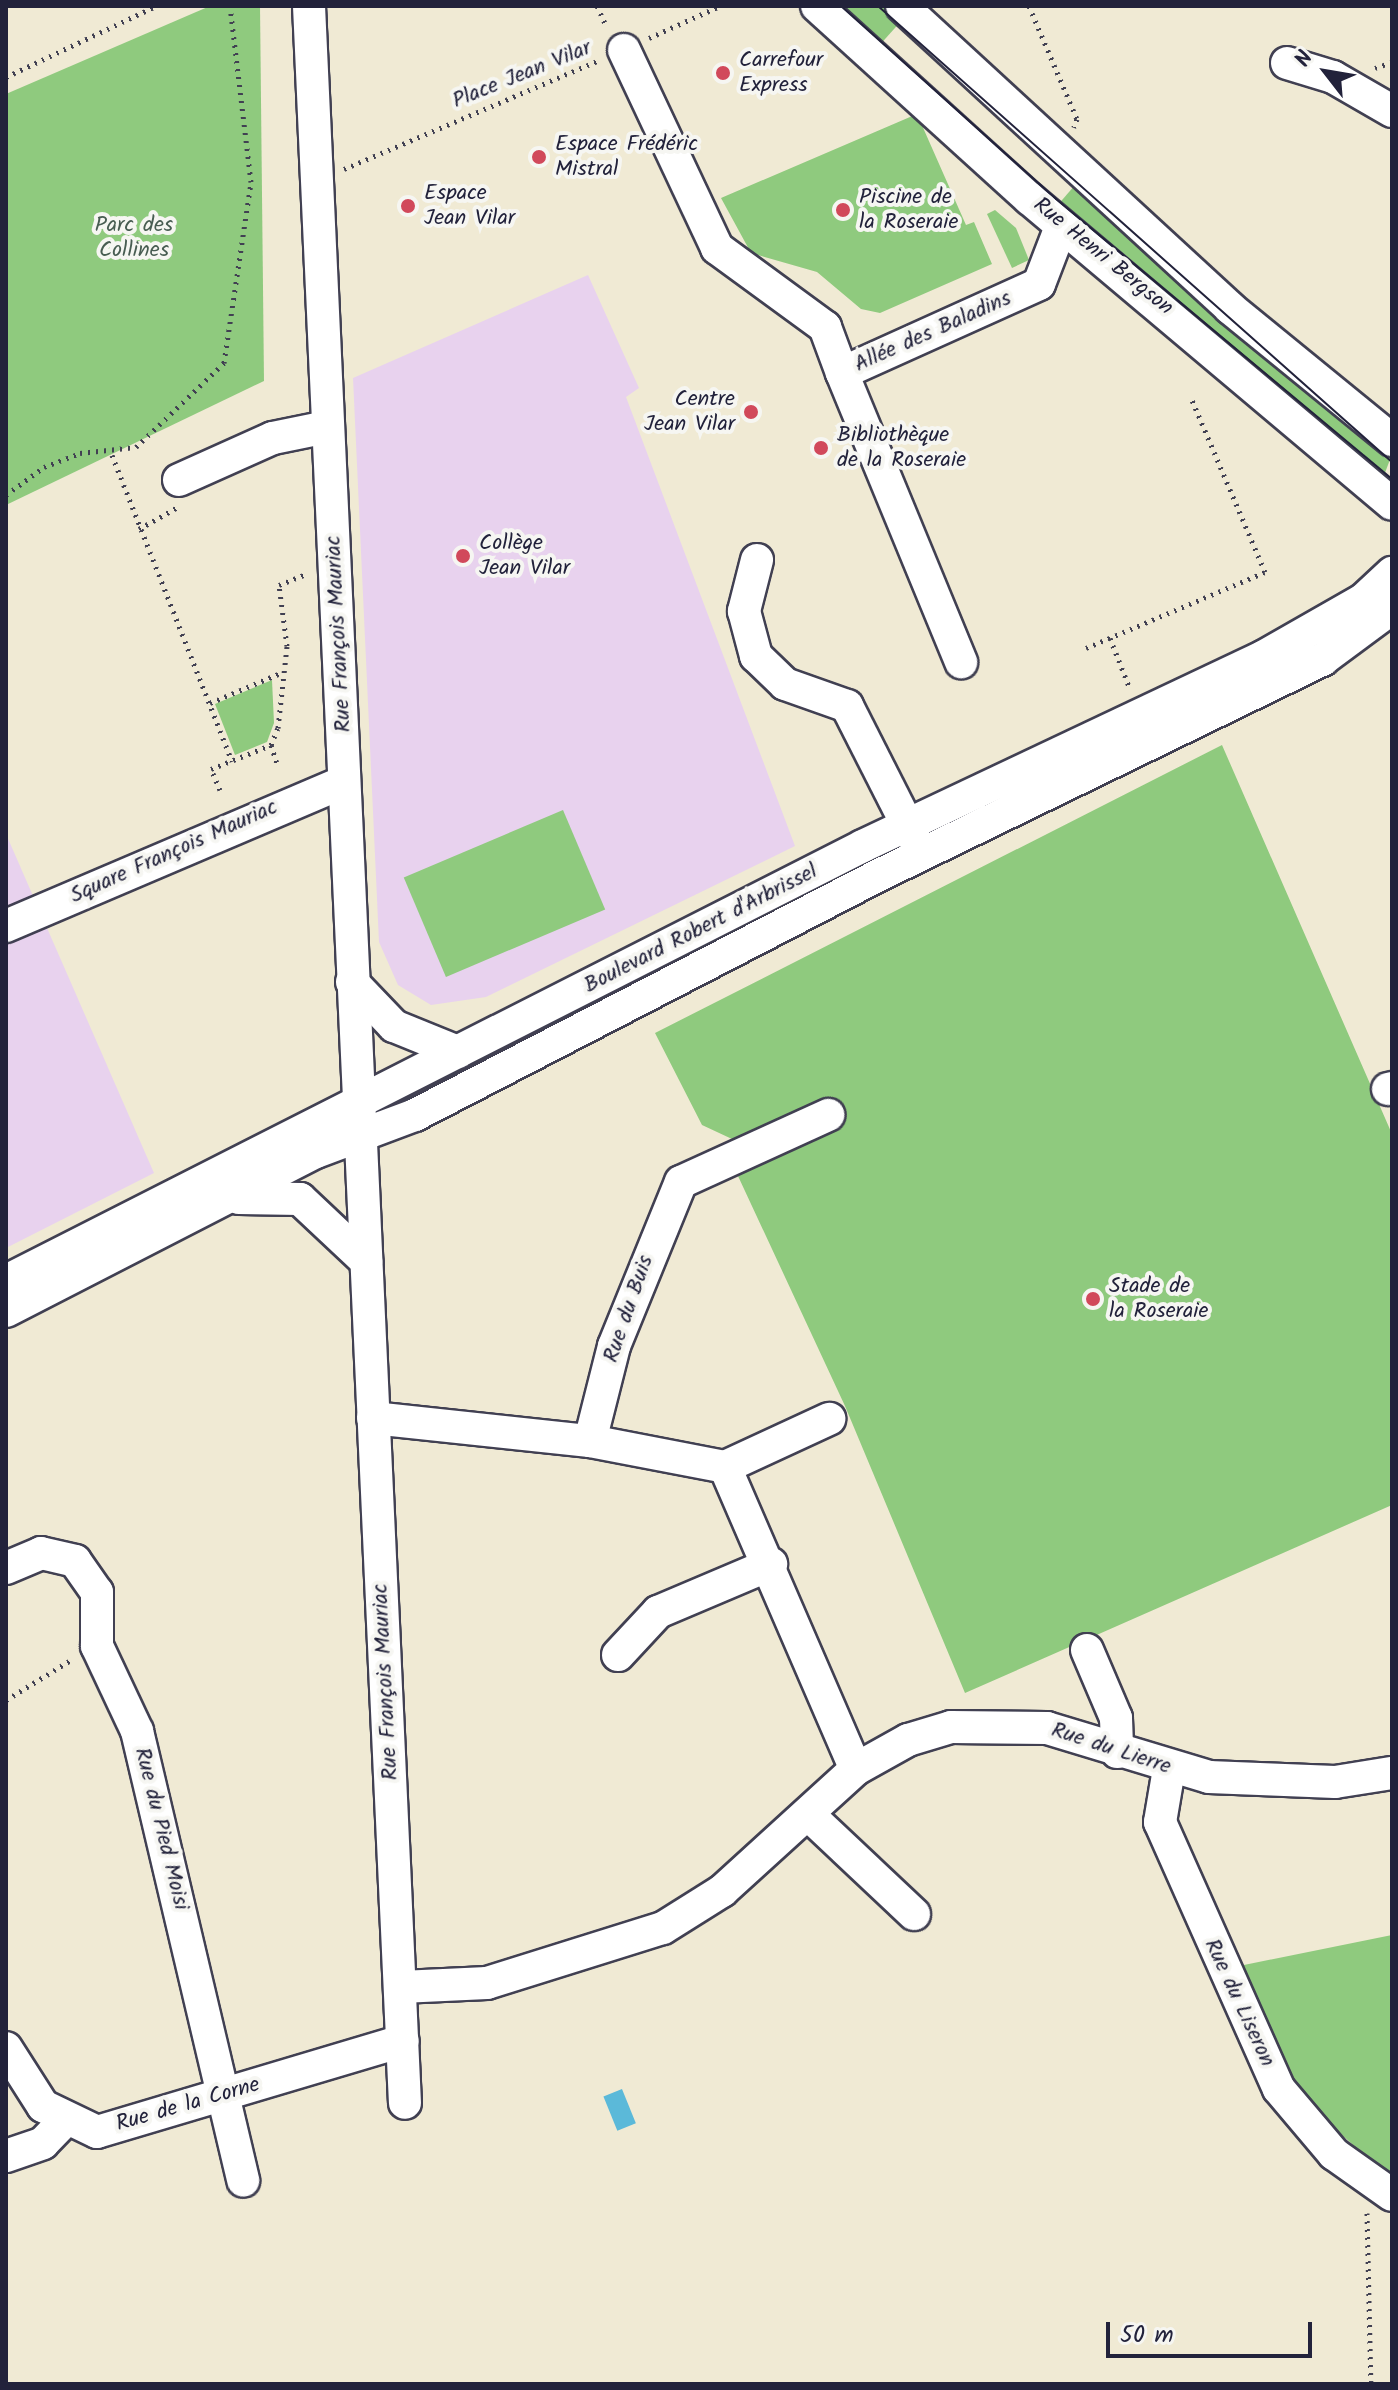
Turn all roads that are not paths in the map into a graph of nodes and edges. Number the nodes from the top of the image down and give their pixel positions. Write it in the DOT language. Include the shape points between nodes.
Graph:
graph roads {
  1 [pos="309,6"];
  2 [pos="817,6"];
  3 [pos="902,6"];
  4 [pos="624,50"];
  5 [pos="1287,63"];
  6 [pos="1392,111"];
  7 [pos="1057,237"];
  8 [pos="842,373"];
  9 [pos="327,427"];
  10 [pos="1392,440"];
  11 [pos="179,480"];
  12 [pos="1392,504"];
  13 [pos="757,560"];
  14 [pos="1392,573"];
  15 [pos="1392,608"];
  16 [pos="961,662"];
  17 [pos="344,782"];
  18 [pos="907,825"];
  19 [pos="922,854"];
  20 [pos="6,926"];
  21 [pos="352,982"];
  22 [pos="458,1052"];
  23 [pos="363,1101"];
  24 [pos="828,1115"];
  25 [pos="362,1135"];
  26 [pos="227,1199"];
  27 [pos="366,1261"];
  28 [pos="6,1281"];
  29 [pos="6,1311"];
  30 [pos="373,1418"];
  31 [pos="829,1419"];
  32 [pos="590,1441"];
  33 [pos="725,1467"];
  34 [pos="771,1564"];
  35 [pos="6,1568"];
  36 [pos="1087,1650"];
  37 [pos="618,1655"];
  38 [pos="1117,1752"];
  39 [pos="856,1769"];
  40 [pos="1169,1769"];
  41 [pos="1392,1773"];
  42 [pos="810,1816"];
  43 [pos="914,1914"];
  44 [pos="401,1987"];
  45 [pos="403,2041"];
  46 [pos="6,2048"];
  47 [pos="224,2095"];
  48 [pos="405,2103"];
  49 [pos="64,2121"];
  50 [pos="6,2156"];
  51 [pos="243,2181"];
  52 [pos="1392,2195"];
  1 -- 9 [label="street, Rue François Mauriac"];
  2 -- 12 [label="street, Rue Henri Bergson" via="1030,199"];
  3 -- 10 [label="street, Rue Henri Bergson" via="1230,308"];
  4 -- 8 [label="street, Allée des Baladins" via="717,248 825,327"];
  5 -- 6 [label="street" via="1333,77"];
  7 -- 8 [label="street, Allée des Baladins" via="1039,284"];
  8 -- 16 [label="street"];
  9 -- 11 [label="street" via="273,438"];
  9 -- 17 [label="street, Rue François Mauriac"];
  13 -- 18 [label="street" via="744,611 756,656 785,684 847,706"];
  14 -- 18 [label="street, Boulevard Robert d'Arbrissel" via="1363,600 1263,657"];
  15 -- 19 [label="street, Boulevard Robert d'Arbrissel" via="1323,659"];
  17 -- 20 [label="street, Square François Mauriac"];
  17 -- 21 [label="street, Rue François Mauriac"];
  18 -- 19 [label="street"];
  18 -- 22 [label="street, Boulevard Robert d'Arbrissel"];
  19 -- 25 [label="street, Boulevard Robert d'Arbrissel" via="415,1115"];
  21 -- 22 [label="street" via="394,1026"];
  21 -- 23 [label="street, Rue François Mauriac"];
  22 -- 23 [label="street, Boulevard Robert d'Arbrissel"];
  23 -- 25 [label="street, Rue François Mauriac"];
  23 -- 28 [label="street, Boulevard Robert d'Arbrissel"];
  24 -- 32 [label="street, Rue du Buis" via="681,1182 614,1346"];
  25 -- 26 [label="street, Boulevard Robert d'Arbrissel"];
  25 -- 27 [label="street, Rue François Mauriac"];
  26 -- 27 [label="street" via="300,1199"];
  26 -- 29 [label="street, Boulevard Robert d'Arbrissel"];
  27 -- 30 [label="street, Rue François Mauriac"];
  30 -- 32 [label="street"];
  30 -- 44 [label="street, Rue François Mauriac"];
  31 -- 33 [label="street"];
  32 -- 33 [label="street"];
  33 -- 34 [label="street"];
  34 -- 37 [label="street" via="658,1612"];
  34 -- 39 [label="street"];
  35 -- 47 [label="street, Rue du Pied Moisi" via="41,1553 75,1561 97,1592 97,1646 137,1731"];
  36 -- 38 [label="street" via="1116,1718"];
  38 -- 39 [label="street, Rue du Lierre" via="1047,1728 995,1723 908,1740"];
  38 -- 40 [label="street, Rue du Lierre"];
  39 -- 42 [label="street, Rue du Lierre"];
  40 -- 41 [label="street, Rue du Lierre" via="1308,1782"];
  40 -- 52 [label="street, Rue du Liseron" via="1160,1822 1279,2089 1310,2131"];
  42 -- 43 [label="street"];
  42 -- 44 [label="street, Rue du Lierre" via="722,1891 663,1928 487,1983"];
  44 -- 45 [label="street, Rue François Mauriac"];
  45 -- 47 [label="street, Rue de la Corne"];
  45 -- 48 [label="street, Rue François Mauriac"];
  46 -- 49 [label="street, Rue de la Corne" via="26,2085"];
  47 -- 49 [label="street, Rue de la Corne" via="97,2132"];
  47 -- 51 [label="street, Rue du Pied Moisi"];
  49 -- 50 [label="street" via="43,2143"];
}
